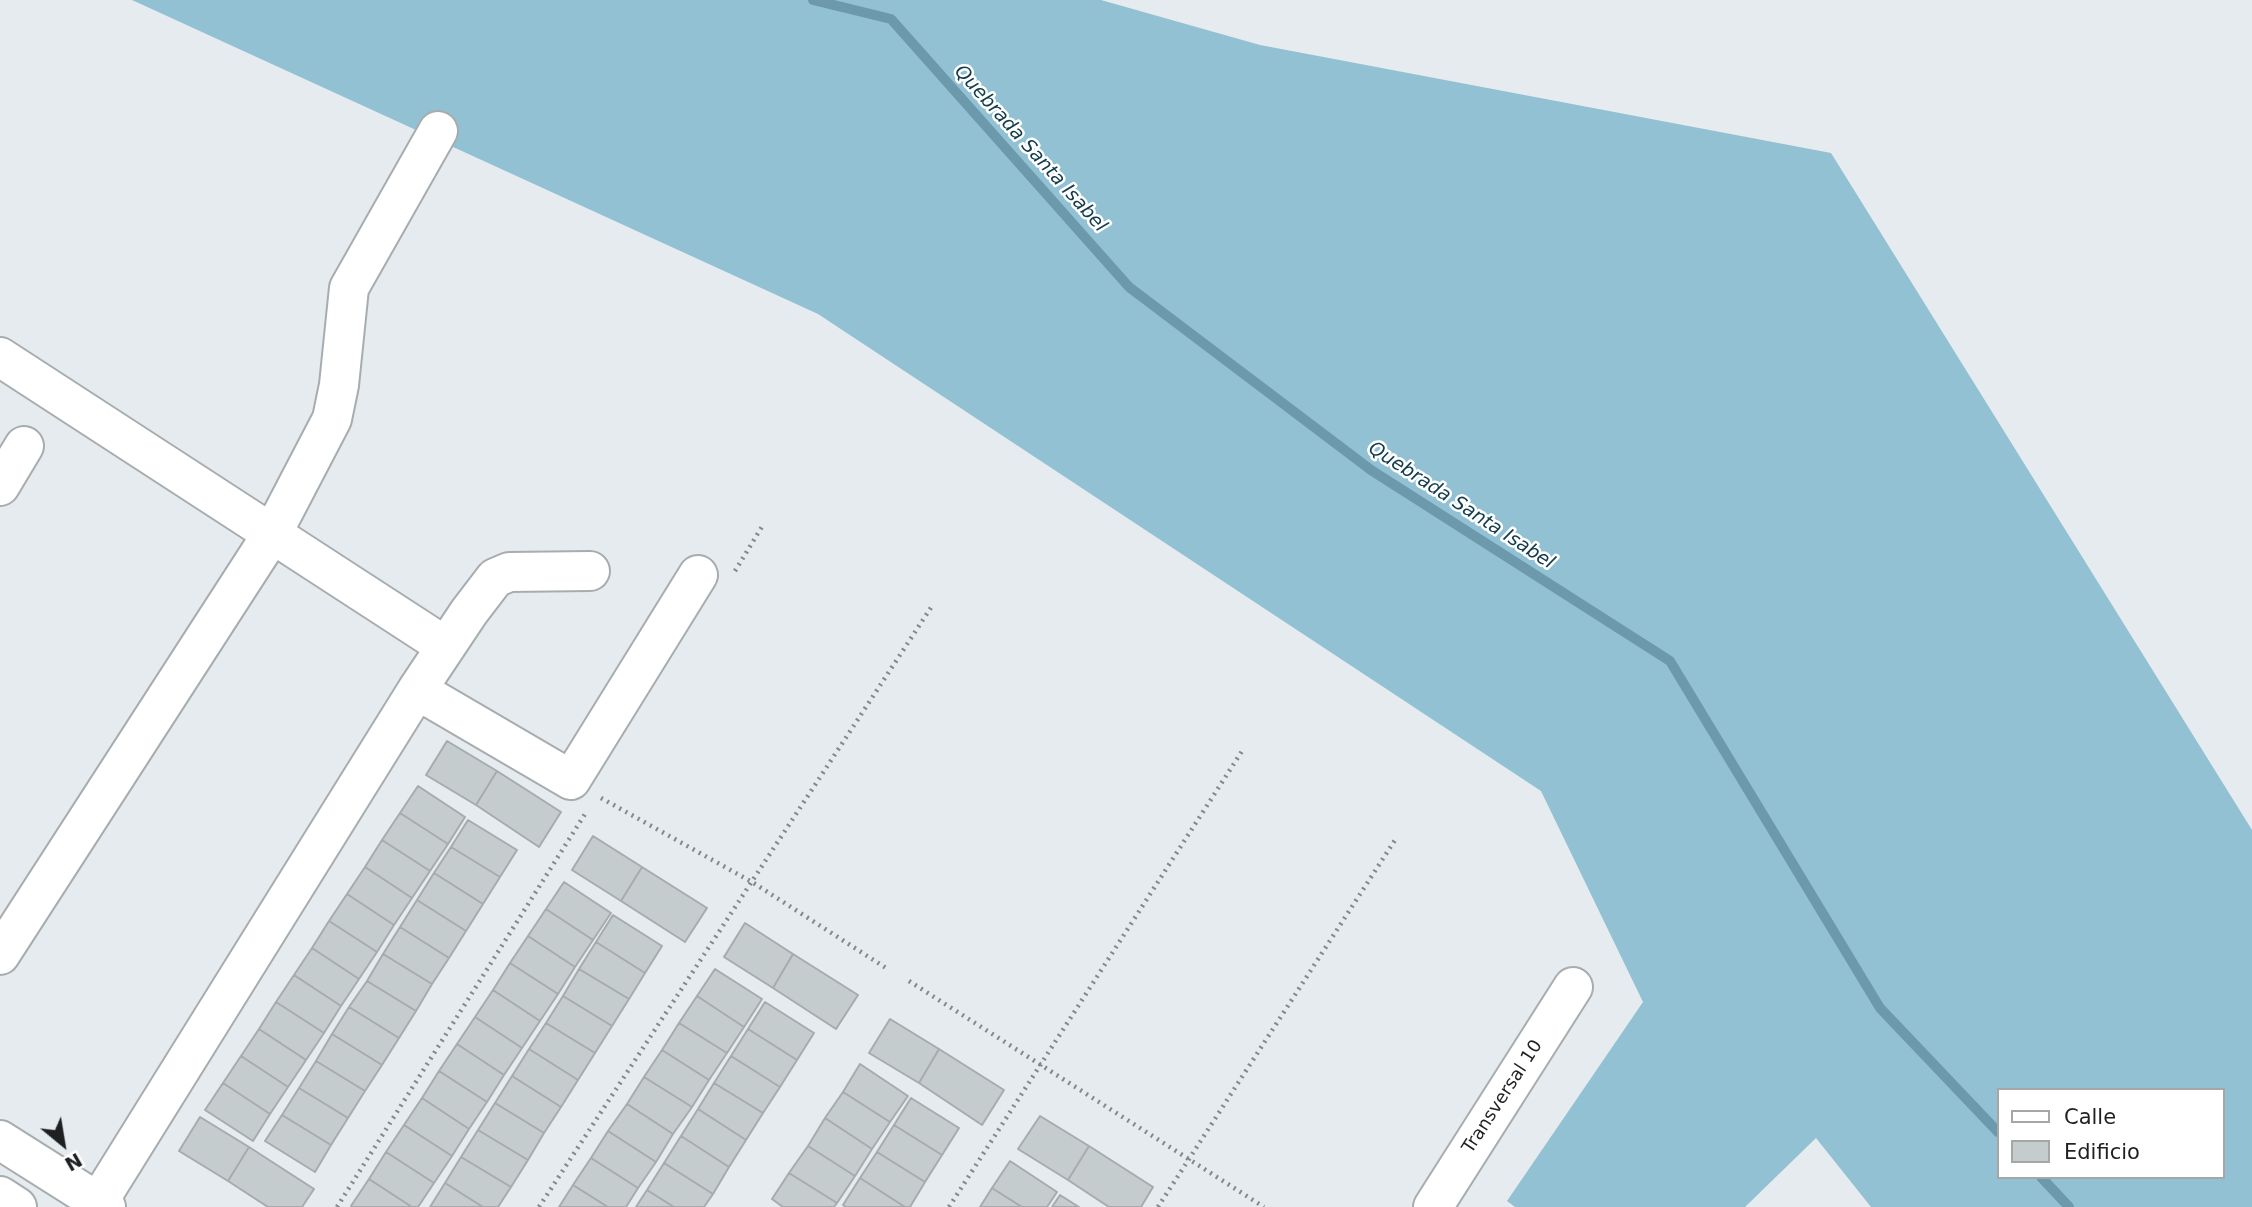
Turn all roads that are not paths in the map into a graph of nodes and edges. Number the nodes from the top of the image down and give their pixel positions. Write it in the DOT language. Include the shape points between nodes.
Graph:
graph roads {
  1 [pos="438,131"];
  2 [pos="0,357"];
  3 [pos="24,446"];
  4 [pos="0,486"];
  5 [pos="272,534"];
  6 [pos="590,571"];
  7 [pos="698,575"];
  8 [pos="445,646"];
  9 [pos="417,690"];
  10 [pos="0,955"];
  11 [pos="1573,987"];
  12 [pos="0,1140"];
  13 [pos="0,1196"];
  14 [pos="100,1205"];
  15 [pos="17,1207"];
  16 [pos="1433,1207"];
  1 -- 5 [label="street" via="349,288 332,419"];
  2 -- 5 [label="street"];
  3 -- 4 [label="street"];
  5 -- 8 [label="street"];
  5 -- 10 [label="street"];
  6 -- 8 [label="street" via="509,572 495,578"];
  7 -- 9 [label="street" via="571,780"];
  8 -- 9 [label="street"];
  9 -- 14 [label="street"];
  11 -- 16 [label="street, Transversal 10"];
  12 -- 14 [label="street"];
  13 -- 15 [label="street"];
}
